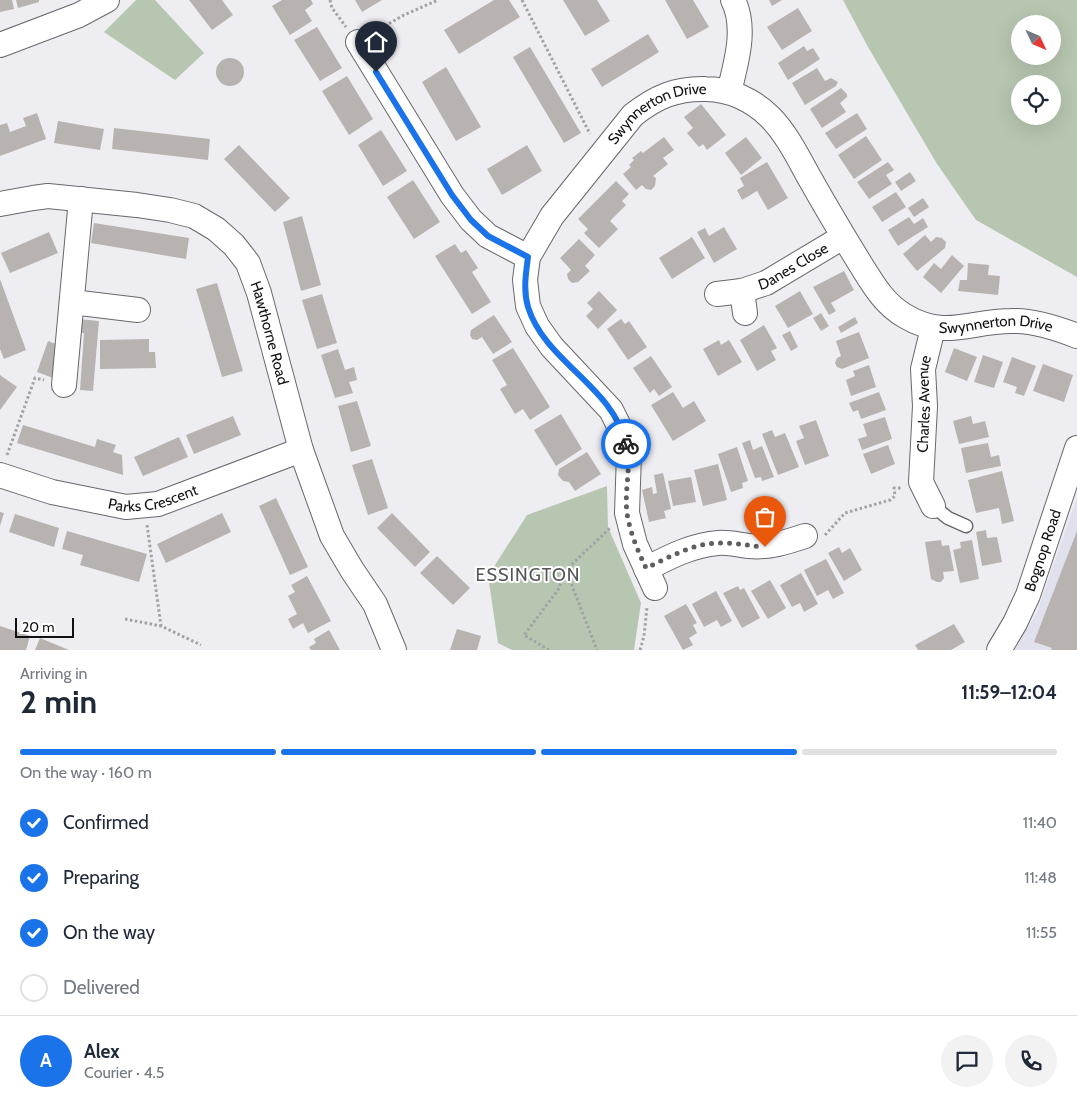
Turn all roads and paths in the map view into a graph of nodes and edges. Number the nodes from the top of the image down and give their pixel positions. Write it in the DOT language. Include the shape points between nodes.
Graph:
graph roads {
  1 [pos="106,0"];
  2 [pos="330,0"];
  3 [pos="438,0"];
  4 [pos="522,0"];
  5 [pos="733,0"];
  6 [pos="358,42"];
  7 [pos="0,45"];
  8 [pos="729,92"];
  9 [pos="600,154"];
  10 [pos="81,199"];
  11 [pos="0,204"];
  12 [pos="843,237"];
  13 [pos="528,257"];
  14 [pos="717,294"];
  15 [pos="72,302"];
  16 [pos="138,310"];
  17 [pos="934,328"];
  18 [pos="1077,336"];
  19 [pos="64,385"];
  20 [pos="301,450"];
  21 [pos="1075,461"];
  22 [pos="3,465"];
  23 [pos="911,485"];
  24 [pos="145,506"];
  25 [pos="933,506"];
  26 [pos="627,513"];
  27 [pos="966,526"];
  28 [pos="805,536"];
  29 [pos="566,570"];
  30 [pos="651,578"];
  31 [pos="125,619"];
  32 [pos="161,626"];
  33 [pos="201,645"];
  34 [pos="394,650"];
  35 [pos="550,650"];
  36 [pos="597,650"];
  37 [pos="640,650"];
  38 [pos="999,650"];
  1 -- 7 [label="street" via="79,15"];
  2 -- 6 [label="path" via="332,8"];
  3 -- 6 [label="path" via="404,15"];
  4 -- 9 [label="path"];
  5 -- 8 [label="street" via="740,39"];
  6 -- 13 [label="street" via="452,195 471,220 488,236"];
  8 -- 9 [label="street, Swynnerton Drive" via="697,88 663,95 633,115"];
  8 -- 12 [label="street, Swynnerton Drive" via="759,108 779,128"];
  9 -- 13 [label="street, Swynnerton Drive" via="552,216"];
  10 -- 11 [label="street, Hawthorne Road" via="41,197"];
  10 -- 15 [label="street"];
  10 -- 20 [label="street, Hawthorne Road" via="137,204 194,216 216,228 234,245 248,263 259,293"];
  12 -- 14 [label="street, Danes Close" via="766,284 743,302"];
  12 -- 17 [label="street, Swynnerton Drive" via="890,306 918,323"];
  13 -- 26 [label="street, Swynnerton Drive" via="524,280 528,306 536,326 612,410 625,438 629,454"];
  15 -- 16 [label="street"];
  15 -- 19 [label="street"];
  17 -- 18 [label="street, Swynnerton Drive" via="1014,320"];
  17 -- 23 [label="street, Charles Avenue" via="923,368 924,406"];
  19 -- 22 [label="path" via="35,378"];
  20 -- 24 [label="street, Parks Crescent" via="158,504"];
  20 -- 34 [label="street, Hawthorne Road" via="332,536 375,604"];
  21 -- 38 [label="street, Bognop Road" via="1028,595"];
  22 -- 24 [label="street, Parks Crescent" via="52,492 126,507"];
  23 -- 25 [label="street, Charles Avenue"];
  23 -- 28 [label="path" via="894,488 895,496 890,500 845,513 820,540 815,542 811,534"];
  24 -- 32 [label="path"];
  25 -- 27 [label="lane"];
  26 -- 29 [label="path"];
  26 -- 30 [label="street, Swynnerton Drive" via="635,544"];
  28 -- 30 [label="street" via="779,534 765,547 721,543 684,550"];
  29 -- 35 [label="path" via="558,590 524,635"];
  29 -- 36 [label="path"];
  30 -- 37 [label="path" via="660,596 648,602"];
  31 -- 32 [label="path"];
  32 -- 33 [label="path"];
}
